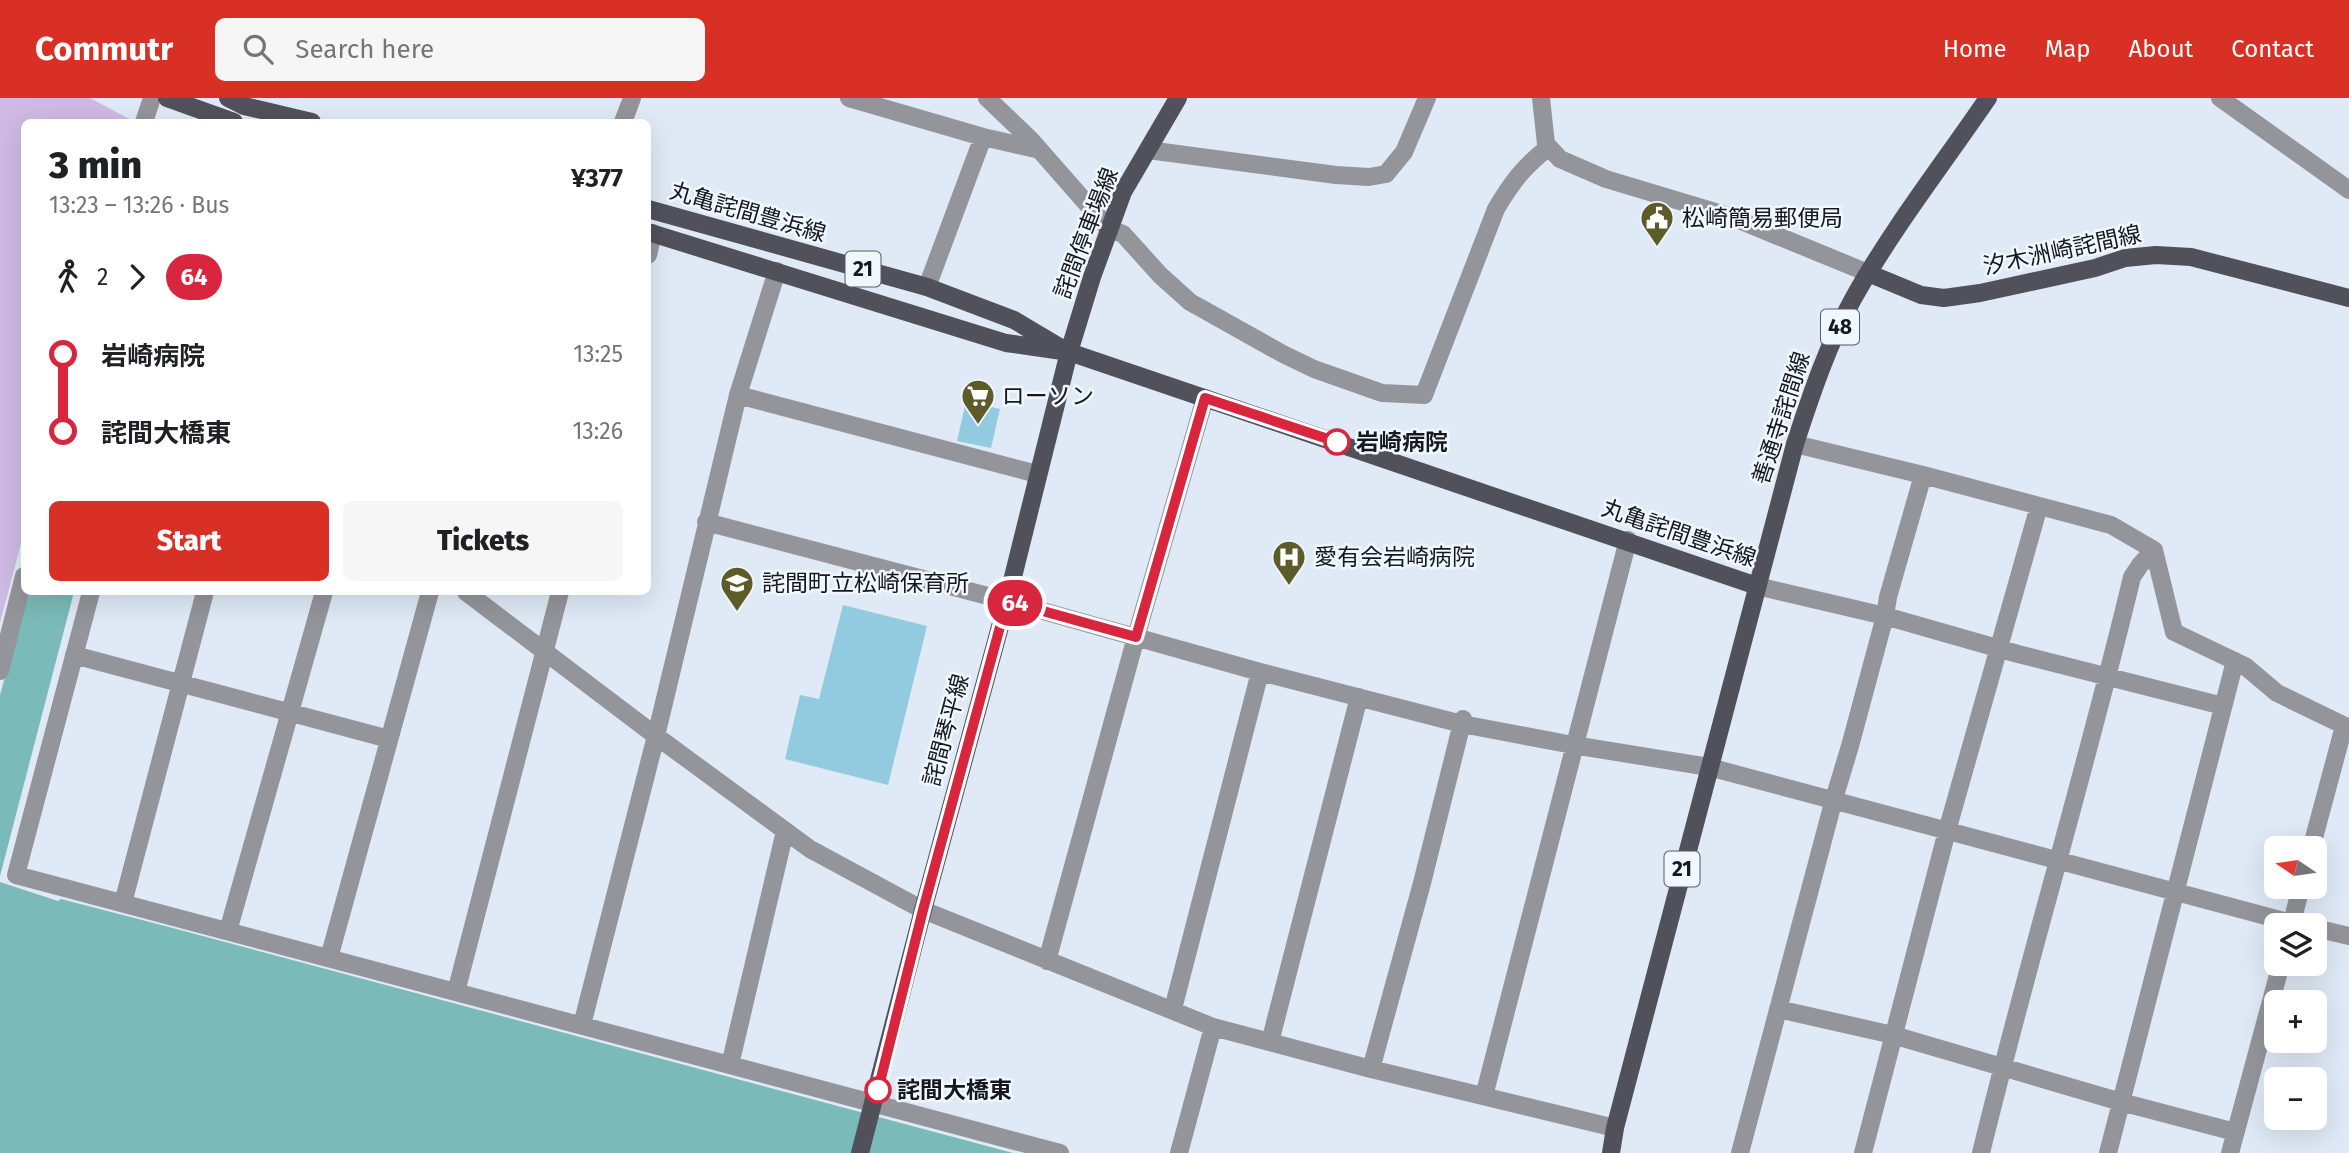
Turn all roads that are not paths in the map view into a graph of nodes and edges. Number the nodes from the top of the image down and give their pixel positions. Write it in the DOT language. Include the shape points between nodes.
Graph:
graph roads {
  1 [pos="152,98"];
  2 [pos="167,98"];
  3 [pos="632,98"];
  4 [pos="849,98"];
  5 [pos="1178,98"];
  6 [pos="1427,98"];
  7 [pos="1541,98"];
  8 [pos="1988,98"];
  9 [pos="1997,98"];
  10 [pos="2220,98"];
  11 [pos="997,101"];
  12 [pos="236,112"];
  13 [pos="1975,116"];
  14 [pos="145,119"];
  15 [pos="289,119"];
  16 [pos="625,119"];
  17 [pos="983,137"];
  18 [pos="1549,147"];
  19 [pos="1040,150"];
  20 [pos="1148,150"];
  21 [pos="2349,190"];
  22 [pos="651,210"];
  23 [pos="1109,229"];
  24 [pos="651,232"];
  25 [pos="777,271"];
  26 [pos="1868,273"];
  27 [pos="927,287"];
  28 [pos="2349,298"];
  29 [pos="1069,352"];
  30 [pos="738,394"];
  31 [pos="1205,398"];
  32 [pos="1795,444"];
  33 [pos="1037,474"];
  34 [pos="1923,475"];
  35 [pos="2039,506"];
  36 [pos="706,522"];
  37 [pos="1628,540"];
  38 [pos="2154,550"];
  39 [pos="1757,586"];
  40 [pos="21,588"];
  41 [pos="90,595"];
  42 [pos="204,595"];
  43 [pos="323,595"];
  44 [pos="429,595"];
  45 [pos="470,595"];
  46 [pos="559,595"];
  47 [pos="1007,601"];
  48 [pos="1885,616"];
  49 [pos="1136,637"];
  50 [pos="1999,649"];
  51 [pos="545,650"];
  52 [pos="74,655"];
  53 [pos="2235,661"];
  54 [pos="0,671"];
  55 [pos="1260,672"];
  56 [pos="2109,676"];
  57 [pos="181,682"];
  58 [pos="1359,697"];
  59 [pos="2223,706"];
  60 [pos="291,713"];
  61 [pos="1463,722"];
  62 [pos="2347,727"];
  63 [pos="656,736"];
  64 [pos="389,739"];
  65 [pos="1573,745"];
  66 [pos="1709,767"];
  67 [pos="1834,799"];
  68 [pos="785,831"];
  69 [pos="1947,831"];
  70 [pos="2315,836"];
  71 [pos="2060,862"];
  72 [pos="2176,892"];
  73 [pos="123,903"];
  74 [pos="923,910"];
  75 [pos="2264,916"];
  76 [pos="228,931"];
  77 [pos="2327,931"];
  78 [pos="2349,936"];
  79 [pos="329,958"];
  80 [pos="1047,961"];
  81 [pos="2278,976"];
  82 [pos="456,992"];
  83 [pos="1173,1009"];
  84 [pos="1778,1009"];
  85 [pos="582,1026"];
  86 [pos="1213,1027"];
  87 [pos="1893,1035"];
  88 [pos="1270,1042"];
  89 [pos="730,1065"];
  90 [pos="2002,1068"];
  91 [pos="1371,1069"];
  92 [pos="1483,1096"];
  93 [pos="2121,1102"];
  94 [pos="872,1111"];
  95 [pos="1615,1128"];
  96 [pos="2235,1132"];
  97 [pos="860,1153"];
  98 [pos="1060,1153"];
  99 [pos="1179,1153"];
  100 [pos="1611,1153"];
  101 [pos="1740,1153"];
  102 [pos="1863,1153"];
  103 [pos="1982,1153"];
  104 [pos="2108,1153"];
  105 [pos="2230,1153"];
  1 -- 14 [label="street"];
  2 -- 12 [label="main road"];
  3 -- 16 [label="street"];
  4 -- 17 [label="street"];
  5 -- 20 [label="main road, 詫間停車場線"];
  6 -- 20 [label="street" via="1404,152 1386,174 1336,175"];
  7 -- 18 [label="street"];
  8 -- 13 [label="main road, 善通寺詫間線 / 48"];
  9 -- 13 [label="street"];
  10 -- 21 [label="street"];
  11 -- 19 [label="street"];
  12 -- 15 [label="main road"];
  13 -- 26 [label="main road, 善通寺詫間線 / 48"];
  17 -- 19 [label="street"];
  17 -- 27 [label="street"];
  18 -- 23 [label="street" via="1527,164 1496,209 1424,394 1382,393 1283,354 1190,302 1123,234"];
  18 -- 26 [label="street" via="1560,159 1606,179 1728,216"];
  19 -- 23 [label="street"];
  20 -- 23 [label="main road, 詫間停車場線" via="1123,192"];
  22 -- 27 [label="main road, 丸亀詫間豊浜線 / 21"];
  23 -- 29 [label="main road, 詫間停車場線"];
  24 -- 25 [label="main road, 丸亀詫間豊浜線 / 21"];
  25 -- 29 [label="main road, 丸亀詫間豊浜線 / 21" via="1006,343"];
  25 -- 30 [label="street"];
  26 -- 28 [label="main road, 汐木洲崎詫間線" via="1922,295 1944,298 2156,255 2191,257"];
  26 -- 32 [label="main road, 善通寺詫間線 / 48" via="1833,341"];
  27 -- 29 [label="main road, 丸亀詫間豊浜線 / 21" via="1014,320"];
  29 -- 31 [label="main road, 丸亀詫間豊浜線 / 21"];
  29 -- 33 [label="main road, 詫間琴平線"];
  30 -- 33 [label="street"];
  30 -- 36 [label="street"];
  31 -- 37 [label="main road, 丸亀詫間豊浜線 / 21"];
  31 -- 49 [label="street"];
  32 -- 34 [label="street"];
  32 -- 39 [label="main road, 善通寺詫間線 / 48"];
  33 -- 47 [label="main road, 詫間琴平線"];
  34 -- 35 [label="street"];
  34 -- 48 [label="street"];
  35 -- 38 [label="street" via="2111,525"];
  35 -- 50 [label="street"];
  36 -- 47 [label="street"];
  36 -- 63 [label="street"];
  37 -- 39 [label="main road, 丸亀詫間豊浜線 / 21"];
  37 -- 65 [label="street"];
  38 -- 53 [label="street" via="2174,632"];
  38 -- 56 [label="street" via="2132,577"];
  39 -- 48 [label="street"];
  39 -- 66 [label="main road, 丸亀詫間豊浜線 / 21"];
  40 -- 54 [label="street"];
  41 -- 52 [label="street"];
  42 -- 57 [label="street"];
  43 -- 60 [label="street"];
  44 -- 64 [label="street"];
  45 -- 51 [label="street"];
  46 -- 51 [label="street"];
  47 -- 49 [label="street"];
  47 -- 74 [label="main road, 詫間琴平線"];
  48 -- 50 [label="street"];
  48 -- 67 [label="street"];
  49 -- 55 [label="street"];
  49 -- 80 [label="street"];
  50 -- 56 [label="street"];
  50 -- 69 [label="street"];
  51 -- 63 [label="street"];
  51 -- 82 [label="street"];
  52 -- 57 [label="street"];
  52 -- 73 [label="street" via="16,875"];
  53 -- 59 [label="street"];
  53 -- 62 [label="street" via="2277,693"];
  55 -- 58 [label="street"];
  55 -- 83 [label="street"];
  56 -- 59 [label="street"];
  56 -- 71 [label="street"];
  57 -- 60 [label="street"];
  57 -- 73 [label="street"];
  58 -- 61 [label="street"];
  58 -- 88 [label="street"];
  59 -- 72 [label="street"];
  60 -- 64 [label="street"];
  60 -- 76 [label="street"];
  61 -- 65 [label="street"];
  61 -- 91 [label="street"];
  62 -- 70 [label="street"];
  63 -- 68 [label="street"];
  63 -- 85 [label="street"];
  64 -- 79 [label="street"];
  65 -- 66 [label="street"];
  65 -- 92 [label="street"];
  66 -- 67 [label="street"];
  66 -- 95 [label="main road, 丸亀詫間豊浜線 / 21"];
  67 -- 69 [label="street"];
  67 -- 84 [label="street"];
  68 -- 74 [label="street"];
  68 -- 89 [label="street"];
  69 -- 71 [label="street"];
  69 -- 87 [label="street"];
  71 -- 72 [label="street"];
  71 -- 90 [label="street"];
  72 -- 75 [label="street"];
  72 -- 93 [label="street"];
  73 -- 76 [label="street"];
  74 -- 80 [label="street"];
  74 -- 94 [label="main road, 詫間琴平線"];
  76 -- 79 [label="street"];
  77 -- 78 [label="street"];
  79 -- 82 [label="street"];
  80 -- 83 [label="street"];
  81 -- 96 [label="street"];
  82 -- 85 [label="street"];
  83 -- 86 [label="street"];
  84 -- 87 [label="street"];
  84 -- 101 [label="street"];
  85 -- 89 [label="street"];
  86 -- 88 [label="street"];
  86 -- 99 [label="street"];
  87 -- 90 [label="street"];
  87 -- 102 [label="street"];
  88 -- 91 [label="street"];
  89 -- 94 [label="street"];
  90 -- 93 [label="street"];
  90 -- 103 [label="street"];
  91 -- 92 [label="street"];
  92 -- 95 [label="street"];
  93 -- 96 [label="street"];
  93 -- 104 [label="street"];
  94 -- 97 [label="main road, 詫間琴平線"];
  94 -- 98 [label="street"];
  95 -- 100 [label="main road, 丸亀詫間豊浜線 / 21"];
  96 -- 105 [label="street"];
}
